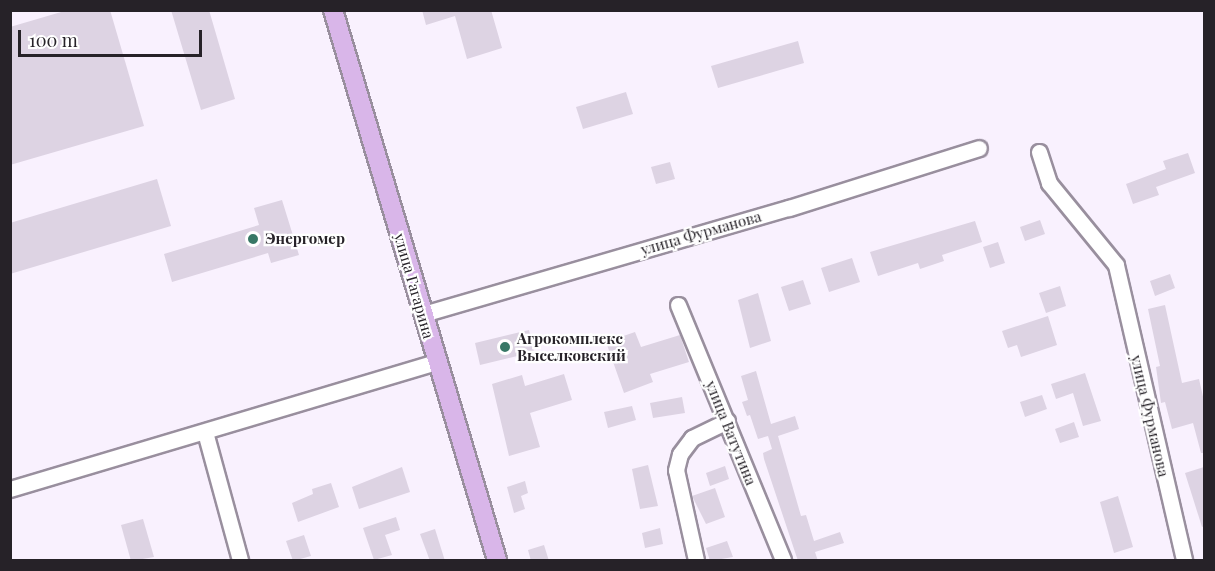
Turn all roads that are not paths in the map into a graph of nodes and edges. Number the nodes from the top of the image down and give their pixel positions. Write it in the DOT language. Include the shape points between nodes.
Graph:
graph roads {
  1 [pos="333,10"];
  2 [pos="979,148"];
  3 [pos="1039,152"];
  4 [pos="678,305"];
  5 [pos="423,314"];
  6 [pos="435,362"];
  7 [pos="727,421"];
  8 [pos="205,432"];
  9 [pos="10,489"];
  10 [pos="240,561"];
  11 [pos="497,561"];
  12 [pos="696,561"];
  13 [pos="783,561"];
  14 [pos="1184,561"];
  1 -- 5 [label="main road, улица Гагарина"];
  2 -- 5 [label="street, улица Фурманова" via="789,208"];
  3 -- 14 [label="street, улица Фурманова" via="1049,183 1116,265"];
  4 -- 7 [label="street, улица Ватутина"];
  5 -- 6 [label="main road, улица Гагарина"];
  6 -- 8 [label="street"];
  6 -- 11 [label="main road, улица Гагарина"];
  7 -- 12 [label="street" via="692,438 680,453 676,470"];
  7 -- 13 [label="street, улица Ватутина"];
  8 -- 9 [label="street"];
  8 -- 10 [label="street"];
}
